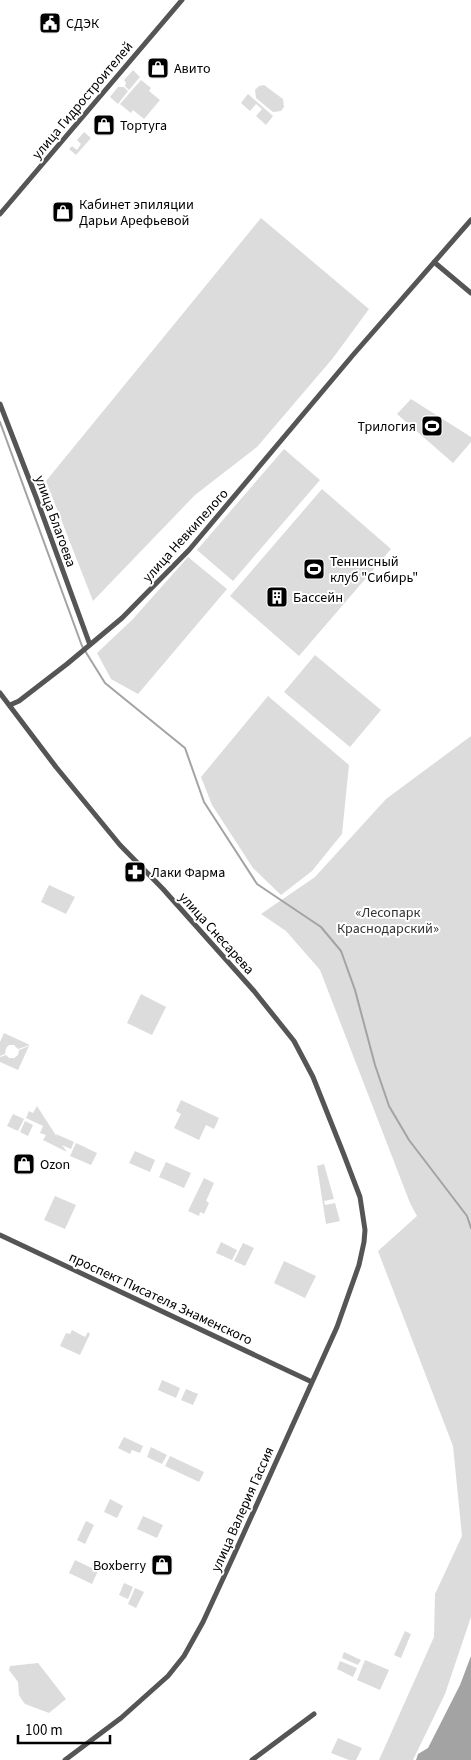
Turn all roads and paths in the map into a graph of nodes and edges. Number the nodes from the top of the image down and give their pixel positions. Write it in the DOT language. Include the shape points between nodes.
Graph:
graph roads {
  1 [pos="182,0"];
  2 [pos="0,214"];
  3 [pos="471,220"];
  4 [pos="434,262"];
  5 [pos="471,293"];
  6 [pos="0,404"];
  7 [pos="89,646"];
  8 [pos="0,693"];
  9 [pos="10,706"];
  10 [pos="364,1219"];
  11 [pos="0,1235"];
  12 [pos="312,1382"];
  13 [pos="314,1714"];
  14 [pos="66,1760"];
  15 [pos="252,1760"];
  1 -- 2 [label="street, улица Гидростроителей"];
  3 -- 4 [label="street, улица Невкипелого"];
  4 -- 5 [label="street"];
  4 -- 7 [label="street, улица Невкипелого" via="189,550 122,618"];
  6 -- 7 [label="street, улица Благоева"];
  7 -- 9 [label="street, улица Невкипелого"];
  8 -- 9 [label="street, улица Снесарева"];
  9 -- 10 [label="street, улица Снесарева" via="120,845 286,1030 305,1060 323,1102 360,1198"];
  10 -- 12 [label="street, улица Валерия Гассия" via="364,1242 352,1288"];
  11 -- 12 [label="street, проспект Писателя Знаменского"];
  12 -- 14 [label="street, улица Валерия Гассия" via="203,1622 184,1656 168,1676 121,1718"];
  13 -- 15 [label="street"];
}
